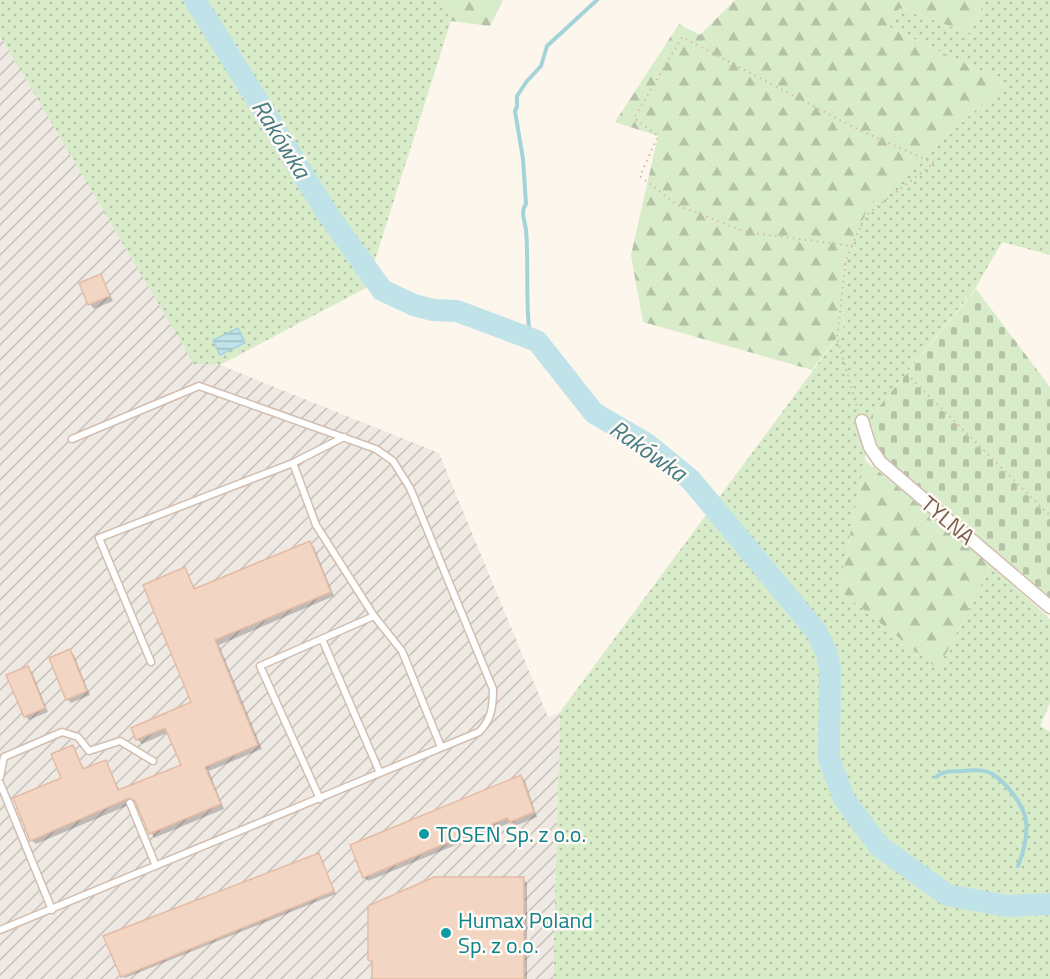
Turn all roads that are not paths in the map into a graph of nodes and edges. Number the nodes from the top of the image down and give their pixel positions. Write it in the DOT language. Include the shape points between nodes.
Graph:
graph roads {
  1 [pos="862,421"];
  2 [pos="344,437"];
  3 [pos="72,440"];
  4 [pos="293,463"];
  5 [pos="1050,607"];
  6 [pos="374,616"];
  7 [pos="322,639"];
  8 [pos="151,662"];
  9 [pos="441,747"];
  10 [pos="153,761"];
  11 [pos="380,773"];
  12 [pos="0,777"];
  13 [pos="0,783"];
  14 [pos="320,799"];
  15 [pos="129,803"];
  16 [pos="156,866"];
  17 [pos="52,910"];
  18 [pos="0,930"];
  1 -- 5 [label="street, TYLNA" via="870,447 880,462"];
  2 -- 3 [label="lane" via="199,386"];
  2 -- 4 [label="lane"];
  2 -- 9 [label="lane" via="376,449 393,461 410,488 493,689 493,707 487,724 479,732"];
  4 -- 6 [label="lane" via="316,525"];
  4 -- 8 [label="lane" via="99,538"];
  6 -- 7 [label="lane"];
  6 -- 9 [label="lane" via="402,651"];
  7 -- 11 [label="lane"];
  7 -- 14 [label="lane" via="260,666"];
  9 -- 11 [label="lane"];
  10 -- 12 [label="lane" via="120,741 89,751 78,737 62,732 4,757"];
  11 -- 14 [label="lane"];
  13 -- 17 [label="lane"];
  14 -- 16 [label="lane"];
  15 -- 16 [label="lane"];
  16 -- 17 [label="lane"];
  17 -- 18 [label="lane"];
}
